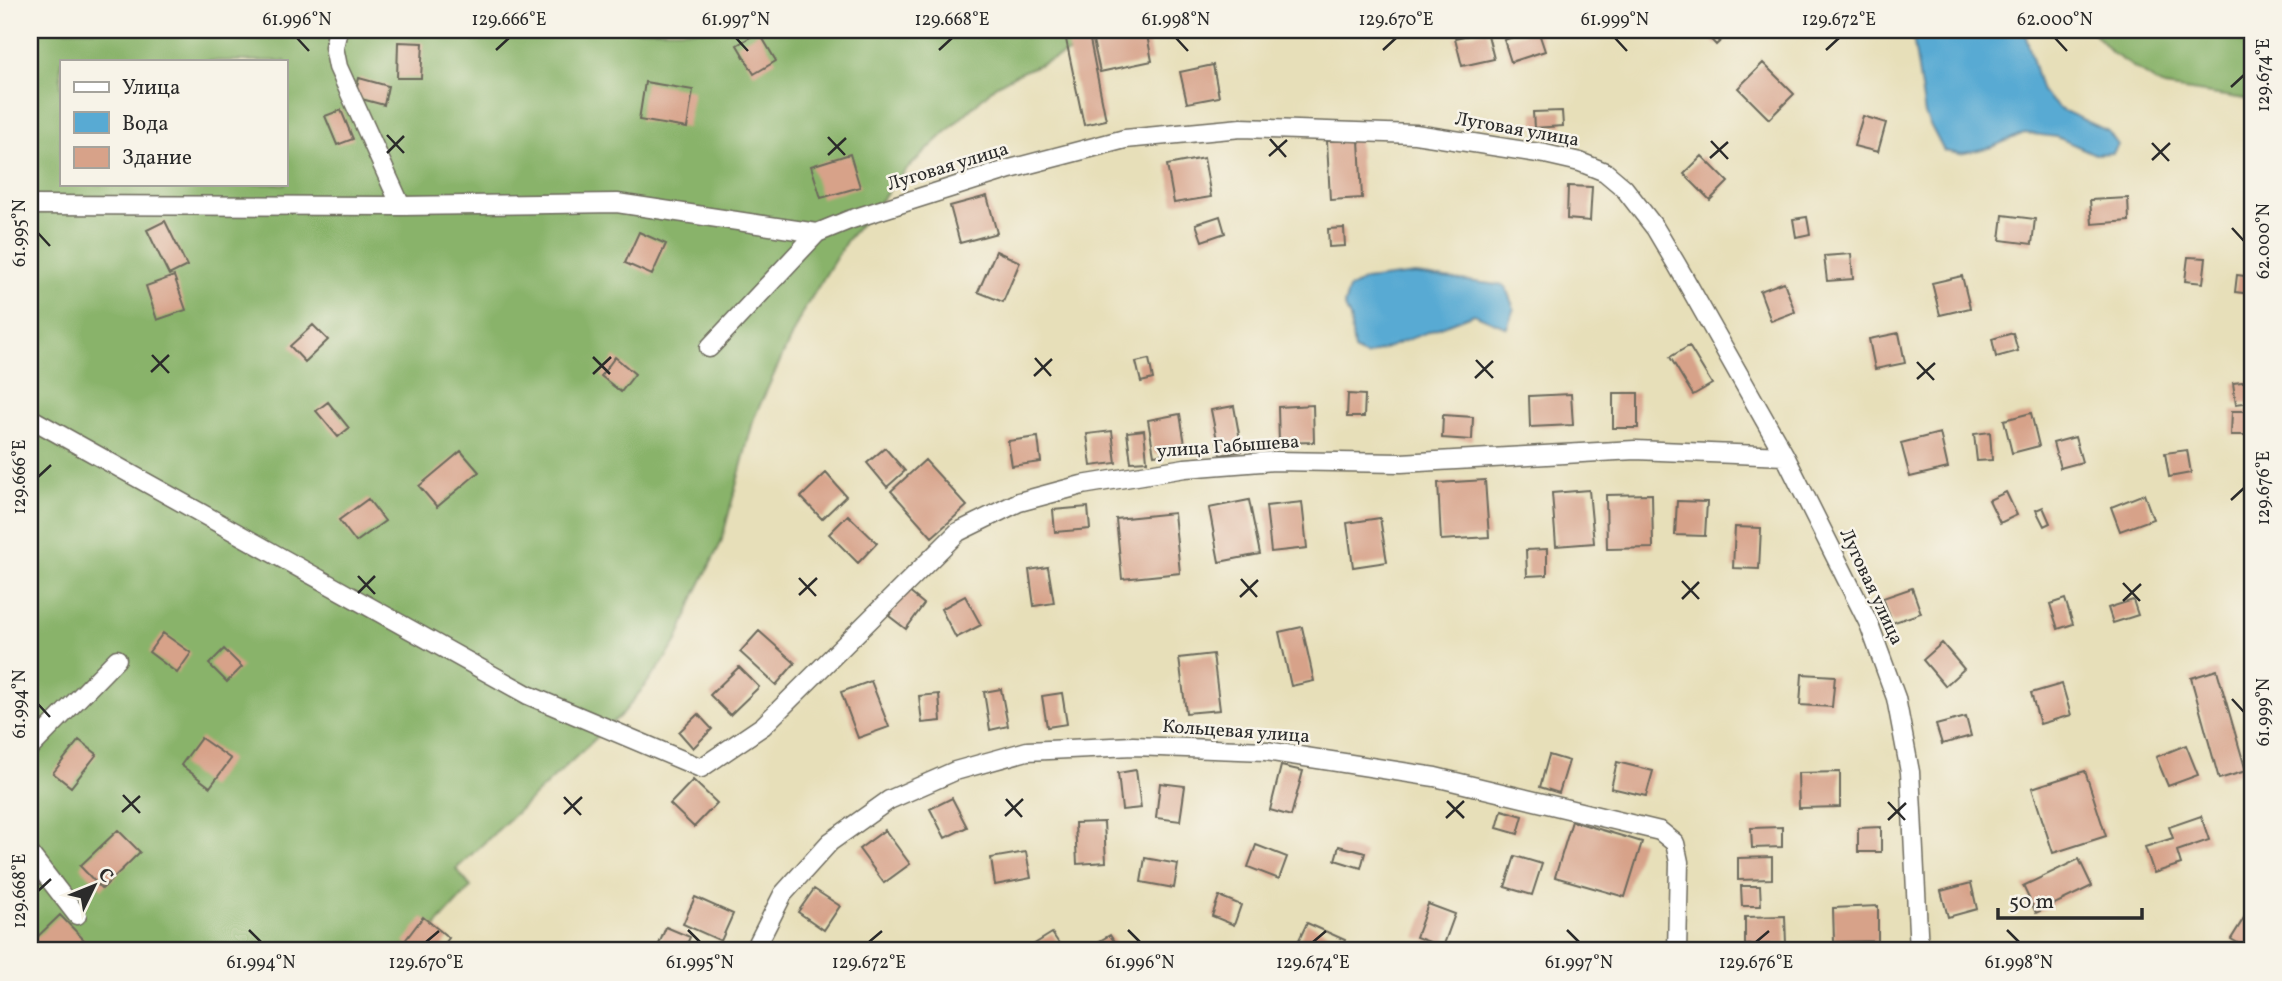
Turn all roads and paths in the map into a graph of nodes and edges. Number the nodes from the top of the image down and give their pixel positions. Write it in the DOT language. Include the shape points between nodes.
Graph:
graph roads {
  1 [pos="338,30"];
  2 [pos="30,205"];
  3 [pos="401,206"];
  4 [pos="817,233"];
  5 [pos="709,348"];
  6 [pos="30,418"];
  7 [pos="1785,456"];
  8 [pos="117,659"];
  9 [pos="30,748"];
  10 [pos="30,854"];
  11 [pos="77,915"];
  12 [pos="754,951"];
  13 [pos="1677,951"];
  14 [pos="1919,951"];
  1 -- 3 [label="street" via="334,47 338,67"];
  2 -- 3 [label="street"];
  3 -- 4 [label="street" via="617,203"];
  4 -- 5 [label="street, Луговая улица"];
  4 -- 7 [label="street, Луговая улица" via="1010,169 1125,139 1241,128 1416,134 1580,162 1605,172 1624,188 1655,228"];
  6 -- 7 [label="street, улица Габышева" via="528,695 701,768 762,726 958,532 1019,502 1082,485 1185,468 1274,461 1401,463 1635,450"];
  7 -- 14 [label="street, Луговая улица" via="1869,624 1896,698 1910,772"];
  8 -- 9 [label="street"];
  10 -- 11 [label="street"];
  12 -- 13 [label="street, Кольцевая улица" via="783,894 830,842 889,800 955,771 1027,751 1133,746 1266,751 1435,776 1660,831 1675,843 1679,862"];
}
